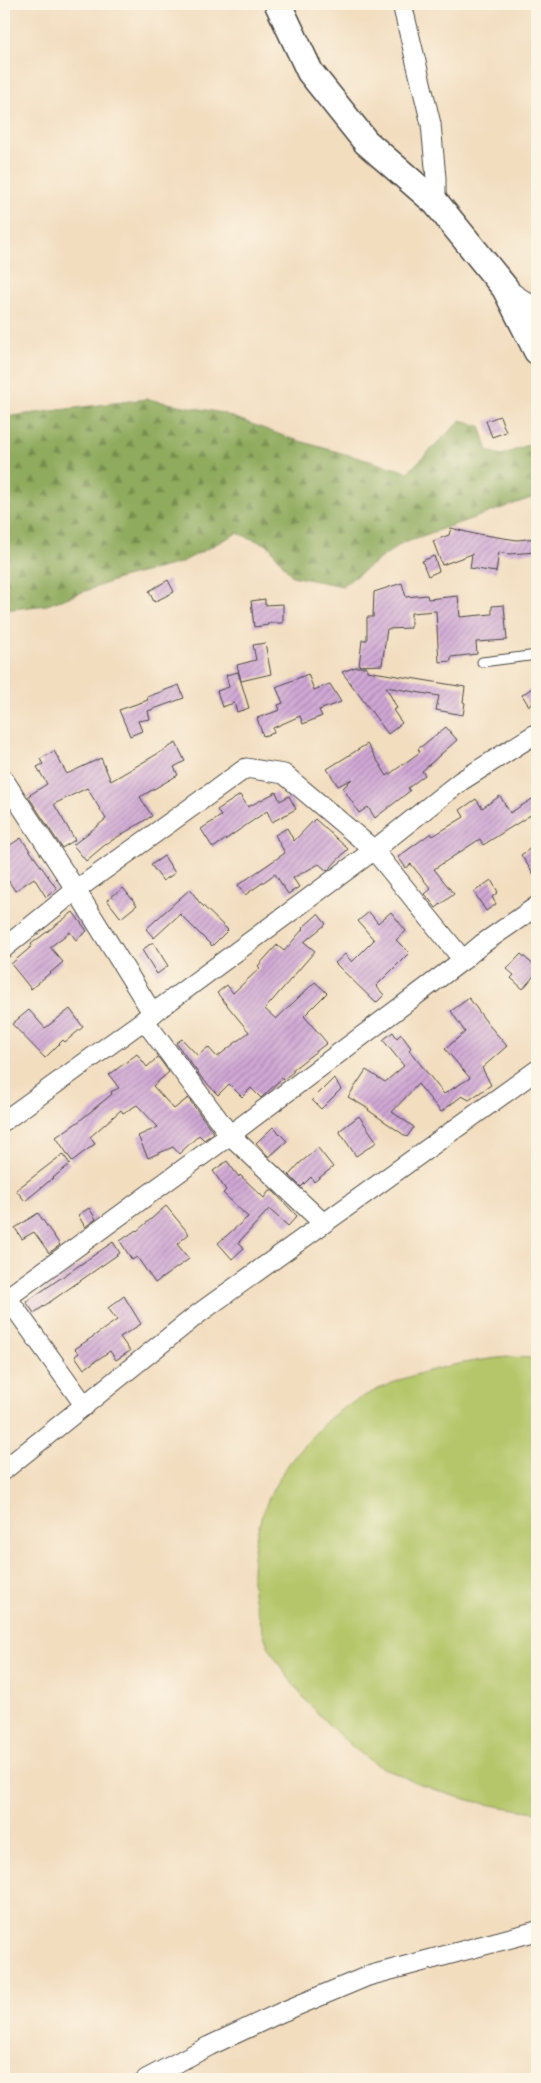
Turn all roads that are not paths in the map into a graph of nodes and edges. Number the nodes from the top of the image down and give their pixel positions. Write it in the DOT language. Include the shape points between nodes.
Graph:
graph roads {
  1 [pos="278,4"];
  2 [pos="402,4"];
  3 [pos="436,203"];
  4 [pos="505,288"];
  5 [pos="537,309"];
  6 [pos="537,351"];
  7 [pos="537,655"];
  8 [pos="482,662"];
  9 [pos="537,733"];
  10 [pos="4,780"];
  11 [pos="374,850"];
  12 [pos="76,890"];
  13 [pos="537,906"];
  14 [pos="4,948"];
  15 [pos="463,960"];
  16 [pos="148,1017"];
  17 [pos="537,1070"];
  18 [pos="4,1121"];
  19 [pos="230,1135"];
  20 [pos="323,1223"];
  21 [pos="5,1297"];
  22 [pos="85,1406"];
  23 [pos="4,1470"];
  24 [pos="537,1931"];
  25 [pos="146,2079"];
  1 -- 3 [label="street" via="310,72 366,142"];
  2 -- 3 [label="street" via="431,124"];
  3 -- 4 [label="street"];
  4 -- 5 [label="street"];
  4 -- 6 [label="street"];
  7 -- 8 [label="lane"];
  9 -- 11 [label="street" via="462,781"];
  10 -- 12 [label="street"];
  11 -- 12 [label="street" via="284,774 246,768"];
  11 -- 15 [label="street"];
  11 -- 16 [label="street"];
  12 -- 14 [label="street"];
  12 -- 16 [label="street"];
  13 -- 15 [label="street"];
  15 -- 19 [label="street"];
  16 -- 18 [label="street"];
  16 -- 19 [label="street"];
  17 -- 20 [label="street"];
  19 -- 20 [label="street"];
  19 -- 21 [label="street"];
  20 -- 22 [label="street" via="198,1314"];
  21 -- 22 [label="street"];
  22 -- 23 [label="street"];
  24 -- 25 [label="street" via="368,1976 282,2012"];
}
